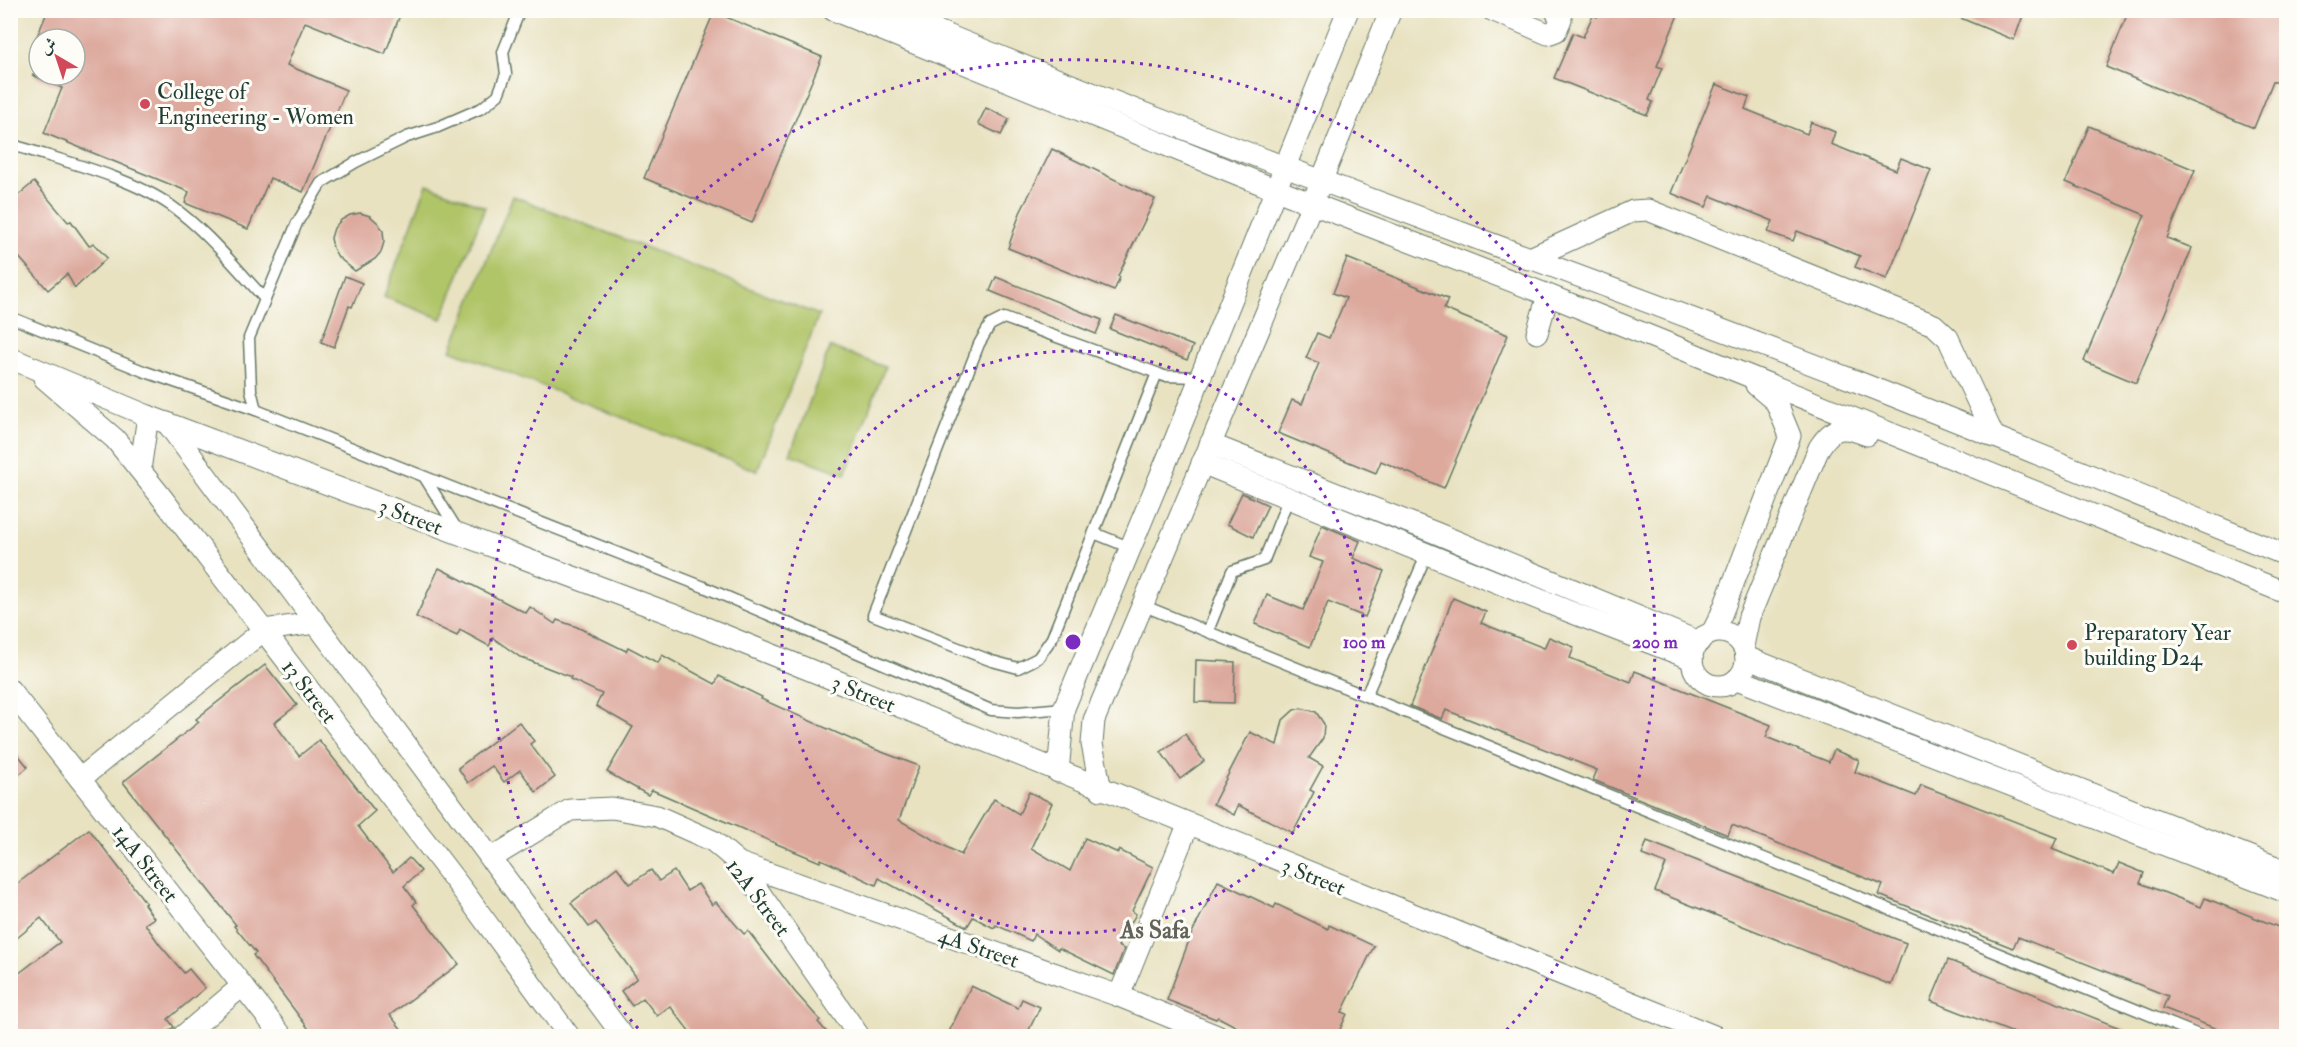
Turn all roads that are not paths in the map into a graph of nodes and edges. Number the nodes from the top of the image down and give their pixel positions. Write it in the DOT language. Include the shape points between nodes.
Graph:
graph roads {
  1 [pos="520,10"];
  2 [pos="834,10"];
  3 [pos="887,10"];
  4 [pos="1348,10"];
  5 [pos="1390,10"];
  6 [pos="1492,10"];
  7 [pos="1555,10"];
  8 [pos="980,60"];
  9 [pos="10,144"];
  10 [pos="1285,167"];
  11 [pos="1321,181"];
  12 [pos="1274,189"];
  13 [pos="1312,204"];
  14 [pos="1528,259"];
  15 [pos="1548,294"];
  16 [pos="265,299"];
  17 [pos="10,317"];
  18 [pos="1537,333"];
  19 [pos="20,362"];
  20 [pos="1157,373"];
  21 [pos="1741,373"];
  22 [pos="1201,375"];
  23 [pos="1234,389"];
  24 [pos="256,410"];
  25 [pos="157,419"];
  26 [pos="1994,437"];
  27 [pos="1911,442"];
  28 [pos="1206,454"];
  29 [pos="140,470"];
  30 [pos="424,477"];
  31 [pos="1288,497"];
  32 [pos="1094,533"];
  33 [pos="460,534"];
  34 [pos="1427,553"];
  35 [pos="1128,555"];
  36 [pos="2286,555"];
  37 [pos="1156,573"];
  38 [pos="2286,593"];
  39 [pos="1142,605"];
  40 [pos="315,623"];
  41 [pos="264,630"];
  42 [pos="1208,632"];
  43 [pos="1701,644"];
  44 [pos="1745,651"];
  45 [pos="1737,679"];
  46 [pos="10,690"];
  47 [pos="1366,696"];
  48 [pos="1064,708"];
  49 [pos="1094,720"];
  50 [pos="1058,772"];
  51 [pos="80,779"];
  52 [pos="1101,790"];
  53 [pos="1188,825"];
  54 [pos="490,859"];
  55 [pos="739,863"];
  56 [pos="2286,871"];
  57 [pos="2286,892"];
  58 [pos="242,986"];
  59 [pos="1119,996"];
  60 [pos="557,1032"];
  61 [pos="183,1036"];
  62 [pos="282,1036"];
  63 [pos="622,1036"];
  64 [pos="859,1036"];
  65 [pos="1217,1036"];
  66 [pos="1714,1036"];
  67 [pos="2201,1036"];
  1 -- 16 [label="lane" via="503,52 506,74 498,95 482,108 407,137 321,183 297,223"];
  2 -- 8 [label="street"];
  3 -- 8 [label="street"];
  4 -- 10 [label="street"];
  5 -- 11 [label="street"];
  6 -- 7 [label="street" via="1548,34 1556,31 1561,20"];
  8 -- 10 [label="street"];
  8 -- 12 [label="street"];
  9 -- 16 [label="lane" via="130,183 170,204"];
  10 -- 11 [label="street"];
  10 -- 12 [label="street"];
  11 -- 13 [label="street"];
  11 -- 14 [label="street"];
  12 -- 13 [label="street"];
  12 -- 22 [label="street"];
  13 -- 15 [label="street"];
  13 -- 23 [label="street"];
  14 -- 26 [label="street"];
  14 -- 26 [label="street" via="1634,211 1648,210 1934,325 1948,338"];
  15 -- 18 [label="street"];
  15 -- 21 [label="street"];
  16 -- 24 [label="lane" via="249,338 250,390"];
  17 -- 24 [label="lane" via="143,371"];
  19 -- 25 [label="street, 3 Street"];
  19 -- 29 [label="street, 13 Street" via="115,439"];
  20 -- 22 [label="lane"];
  20 -- 32 [label="lane"];
  20 -- 32 [label="lane" via="1004,318 990,325 979,344 873,615 1018,668 1038,658 1052,638"];
  21 -- 27 [label="street"];
  21 -- 43 [label="street" via="1776,402 1790,436 1721,615"];
  22 -- 23 [label="street"];
  22 -- 35 [label="street"];
  23 -- 28 [label="street"];
  24 -- 30 [label="lane"];
  25 -- 29 [label="street"];
  25 -- 33 [label="street, 3 Street"];
  25 -- 40 [label="street, 13 Street"];
  26 -- 36 [label="street"];
  27 -- 38 [label="street"];
  27 -- 44 [label="street" via="1885,443 1841,429 1828,434 1749,617"];
  28 -- 31 [label="street"];
  28 -- 37 [label="street"];
  28 -- 43 [label="street" via="1436,533"];
  29 -- 41 [label="street, 13 Street"];
  30 -- 33 [label="lane"];
  30 -- 48 [label="lane" via="704,587 991,710"];
  31 -- 34 [label="street"];
  31 -- 42 [label="lane" via="1264,560 1232,571"];
  32 -- 35 [label="lane"];
  33 -- 50 [label="street, 3 Street" via="679,617"];
  34 -- 43 [label="street" via="1568,611"];
  34 -- 47 [label="lane"];
  35 -- 37 [label="street"];
  35 -- 48 [label="street"];
  37 -- 39 [label="street"];
  39 -- 42 [label="lane"];
  39 -- 49 [label="street"];
  40 -- 41 [label="street"];
  40 -- 54 [label="street, 13 Street"];
  41 -- 51 [label="street"];
  41 -- 60 [label="street, 13 Street" via="464,892"];
  42 -- 47 [label="lane"];
  43 -- 44 [label="street" via="1724,632 1735,636"];
  43 -- 45 [label="street" via="1695,672 1703,681 1714,686"];
  44 -- 45 [label="street" via="1744,669"];
  44 -- 56 [label="street"];
  45 -- 57 [label="street"];
  46 -- 51 [label="street, 14A Street"];
  47 -- 67 [label="lane"];
  48 -- 49 [label="street"];
  48 -- 50 [label="street"];
  49 -- 52 [label="street" via="1092,744"];
  50 -- 52 [label="street, 3 Street"];
  51 -- 58 [label="street, 14A Street"];
  52 -- 53 [label="street, 3 Street"];
  53 -- 59 [label="street"];
  53 -- 66 [label="street, 3 Street"];
  54 -- 55 [label="street, 12A Street" via="570,810 612,808 657,816 712,841"];
  54 -- 63 [label="street, 13 Street"];
  55 -- 59 [label="street, 4A Street"];
  55 -- 64 [label="street, 12A Street"];
  58 -- 61 [label="street"];
  58 -- 62 [label="street, 14A Street"];
  59 -- 65 [label="street, 4A Street"];
}
